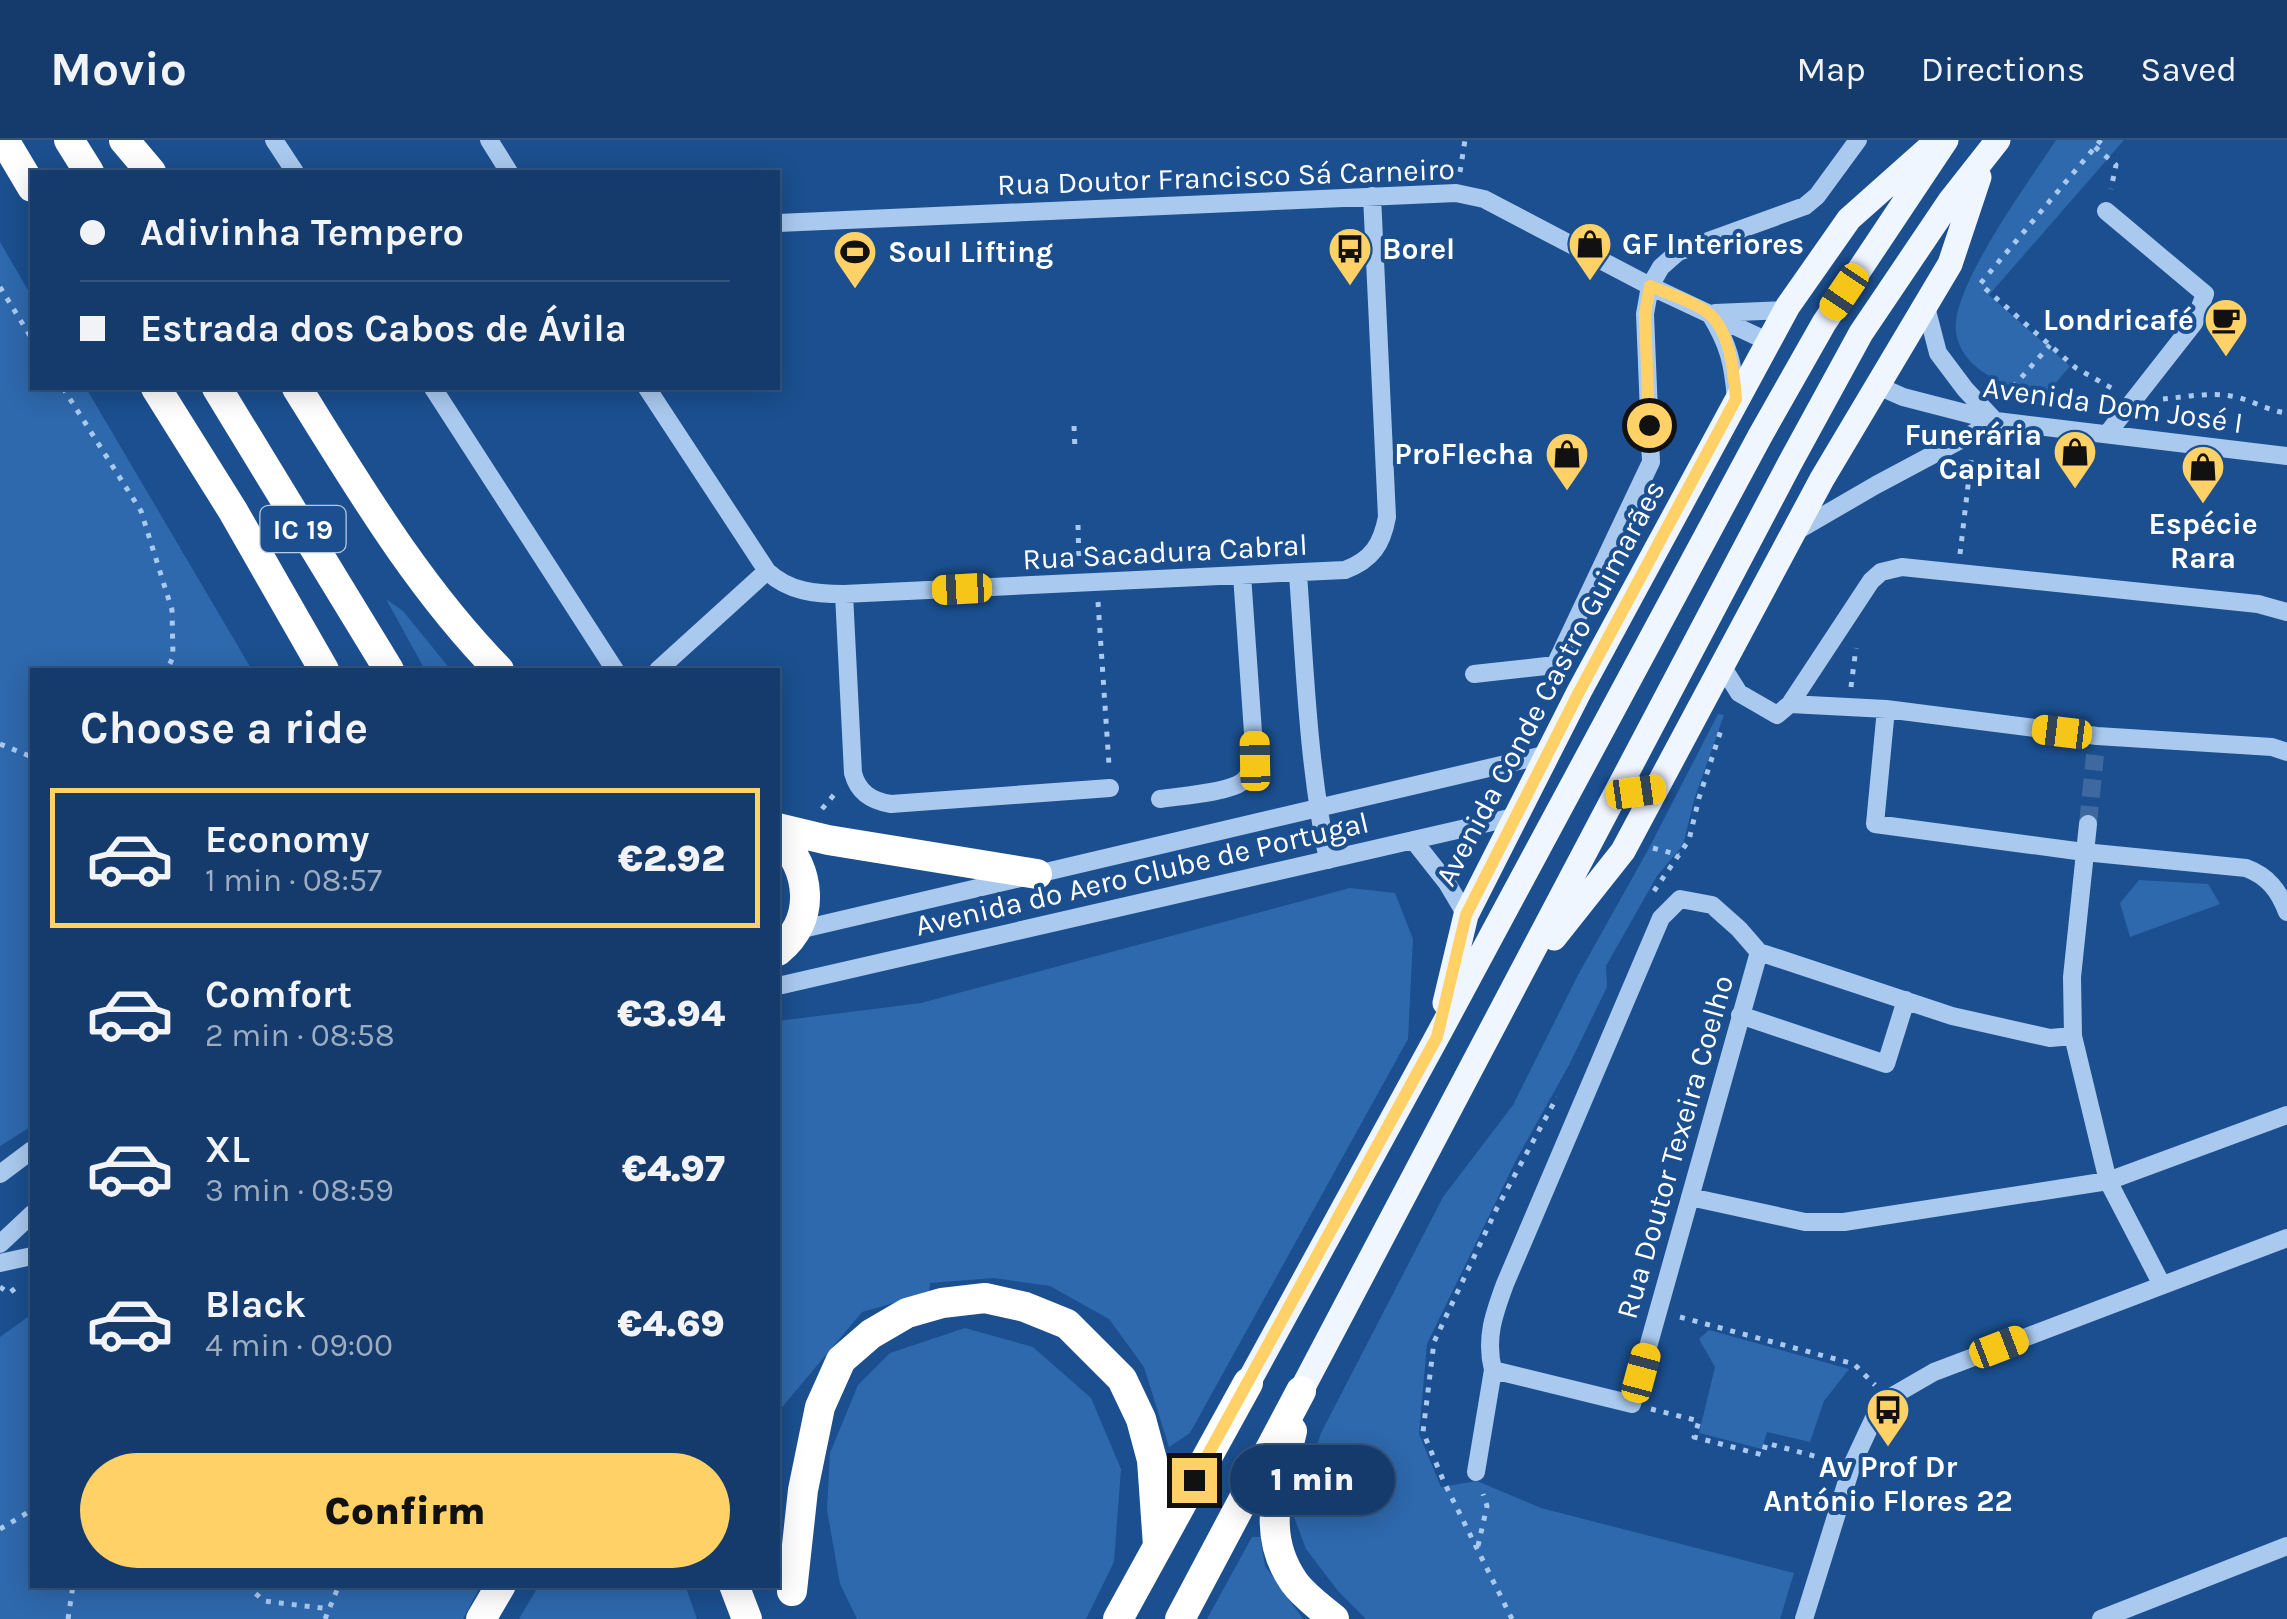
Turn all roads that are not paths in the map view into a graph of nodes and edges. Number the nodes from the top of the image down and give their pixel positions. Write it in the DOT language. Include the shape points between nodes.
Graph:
graph roads {
  1 [pos="4,140"];
  2 [pos="69,140"];
  3 [pos="124,140"];
  4 [pos="144,140"];
  5 [pos="274,140"];
  6 [pos="488,140"];
  7 [pos="1858,140"];
  8 [pos="1938,140"];
  9 [pos="1946,140"];
  10 [pos="1992,146"];
  11 [pos="88,170"];
  12 [pos="148,170"];
  13 [pos="163,170"];
  14 [pos="294,170"];
  15 [pos="508,170"];
  16 [pos="30,184"];
  17 [pos="1372,196"];
  18 [pos="2106,211"];
  19 [pos="780,223"];
  20 [pos="1650,286"];
  21 [pos="1924,303"];
  22 [pos="1786,310"];
  23 [pos="1710,313"];
  24 [pos="1769,342"];
  25 [pos="1806,357"];
  26 [pos="1840,371"];
  27 [pos="1876,385"];
  28 [pos="157,390"];
  29 [pos="218,390"];
  30 [pos="299,390"];
  31 [pos="435,390"];
  32 [pos="647,390"];
  33 [pos="1736,399"];
  34 [pos="1996,421"];
  35 [pos="2108,434"];
  36 [pos="2287,456"];
  37 [pos="1794,532"];
  38 [pos="767,572"];
  39 [pos="1298,574"];
  40 [pos="1242,575"];
  41 [pos="844,594"];
  42 [pos="2287,612"];
  43 [pos="1722,666"];
  44 [pos="323,668"];
  45 [pos="389,668"];
  46 [pos="497,668"];
  47 [pos="614,668"];
  48 [pos="660,668"];
  49 [pos="1474,674"];
  50 [pos="1790,704"];
  51 [pos="1886,709"];
  52 [pos="1566,721"];
  53 [pos="2287,752"];
  54 [pos="1548,754"];
  55 [pos="1588,756"];
  56 [pos="1110,788"];
  57 [pos="1656,789"];
  58 [pos="1615,796"];
  59 [pos="1160,799"];
  60 [pos="1561,805"];
  61 [pos="1317,808"];
  62 [pos="1518,816"];
  63 [pos="2088,824"];
  64 [pos="780,828"];
  65 [pos="780,839"];
  66 [pos="1413,840"];
  67 [pos="2084,852"];
  68 [pos="1328,860"];
  69 [pos="1037,874"];
  70 [pos="2287,912"];
  71 [pos="1466,915"];
  72 [pos="784,939"];
  73 [pos="1759,952"];
  74 [pos="1517,984"];
  75 [pos="780,986"];
  76 [pos="1906,1000"];
  77 [pos="1740,1015"];
  78 [pos="2073,1036"];
  79 [pos="1437,1037"];
  80 [pos="2287,1116"];
  81 [pos="30,1152"];
  82 [pos="0,1174"];
  83 [pos="2108,1182"];
  84 [pos="1690,1197"];
  85 [pos="30,1216"];
  86 [pos="2287,1238"];
  87 [pos="0,1244"];
  88 [pos="30,1256"];
  89 [pos="0,1263"];
  90 [pos="2162,1285"];
  91 [pos="1493,1370"];
  92 [pos="1248,1382"];
  93 [pos="1301,1391"];
  94 [pos="1476,1472"];
  95 [pos="1158,1546"];
  96 [pos="2287,1546"];
  97 [pos="780,1558"];
  98 [pos="499,1588"];
  99 [pos="735,1588"];
  100 [pos="797,1605"];
  101 [pos="482,1619"];
  102 [pos="746,1619"];
  103 [pos="1118,1619"];
  104 [pos="1180,1619"];
  105 [pos="1334,1619"];
  106 [pos="1804,1619"];
  107 [pos="2101,1619"];
  1 -- 16 [label="highway"];
  2 -- 11 [label="highway"];
  3 -- 12 [label="highway"];
  4 -- 13 [label="street"];
  5 -- 14 [label="street"];
  6 -- 15 [label="street"];
  7 -- 20 [label="street" via="1806,206 1678,252"];
  8 -- 22 [label="main road, Avenida Conde Castro Guimarães" via="1849,218"];
  9 -- 25 [label="main road, Avenida Conde Castro Guimarães"];
  10 -- 21 [label="main road" via="1950,264"];
  10 -- 26 [label="main road"];
  17 -- 19 [label="street, Rua Doutor Francisco Sá Carneiro"];
  17 -- 20 [label="street, Rua Doutor Francisco Sá Carneiro" via="1471,195"];
  17 -- 39 [label="street, Rua Sacadura Cabral" via="1384,534 1358,565"];
  18 -- 35 [label="street" via="2205,294 2194,323"];
  20 -- 23 [label="street, Rua Doutor Francisco Sá Carneiro"];
  20 -- 49 [label="street, Avenida Conde Castro Guimarães" via="1650,462 1555,665"];
  21 -- 27 [label="main road"];
  21 -- 34 [label="street" via="1938,352"];
  22 -- 23 [label="street, Rua Doutor Francisco Sá Carneiro"];
  22 -- 24 [label="main road, Avenida Conde Castro Guimarães"];
  23 -- 24 [label="street, Rua Doutor Francisco Sá Carneiro"];
  23 -- 33 [label="street" via="1731,355"];
  24 -- 25 [label="main road"];
  24 -- 33 [label="main road, Avenida Conde Castro Guimarães"];
  25 -- 26 [label="main road"];
  25 -- 55 [label="main road, Avenida Conde Castro Guimarães"];
  26 -- 27 [label="main road"];
  26 -- 58 [label="main road"];
  27 -- 34 [label="street, Avenida Dom José I"];
  27 -- 37 [label="main road"];
  28 -- 44 [label="highway, IC 19"];
  29 -- 45 [label="highway, IC 19"];
  30 -- 46 [label="highway" via="392,540"];
  31 -- 47 [label="street"];
  32 -- 38 [label="street"];
  33 -- 52 [label="main road, Avenida Conde Castro Guimarães"];
  34 -- 35 [label="street, Avenida Dom José I"];
  34 -- 37 [label="street"];
  35 -- 36 [label="street, Avenida Dom José I"];
  37 -- 43 [label="main road"];
  38 -- 41 [label="street, Rua Sacadura Cabral" via="800,590"];
  38 -- 48 [label="street"];
  39 -- 40 [label="street, Rua Sacadura Cabral"];
  39 -- 61 [label="street"];
  40 -- 41 [label="street, Rua Sacadura Cabral"];
  40 -- 59 [label="street" via="1255,761 1250,774 1229,788"];
  41 -- 56 [label="street" via="853,773 869,798 890,804"];
  42 -- 50 [label="street" via="1902,567 1881,572 1862,592"];
  43 -- 50 [label="street" via="1739,692 1777,715"];
  43 -- 57 [label="main road"];
  50 -- 51 [label="street"];
  51 -- 53 [label="street" via="2096,745"];
  51 -- 67 [label="street" via="1875,824"];
  52 -- 54 [label="main road, Avenida Conde Castro Guimarães"];
  52 -- 55 [label="main road"];
  54 -- 61 [label="street, Avenida do Aero Clube de Portugal"];
  54 -- 62 [label="main road, Avenida Conde Castro Guimarães"];
  55 -- 58 [label="main road"];
  55 -- 60 [label="main road, Avenida Conde Castro Guimarães"];
  57 -- 58 [label="main road"];
  57 -- 74 [label="main road" via="1623,851"];
  58 -- 60 [label="main road"];
  58 -- 74 [label="main road"];
  60 -- 62 [label="main road"];
  60 -- 79 [label="main road, Avenida Conde Castro Guimarães"];
  61 -- 68 [label="street"];
  61 -- 69 [label="street, Avenida do Aero Clube de Portugal"];
  62 -- 66 [label="street, Avenida do Aero Clube de Portugal"];
  62 -- 71 [label="main road, Avenida Conde Castro Guimarães"];
  63 -- 67 [label="street"];
  64 -- 69 [label="highway"];
  65 -- 72 [label="highway" via="804,884 802,914"];
  66 -- 68 [label="street, Avenida do Aero Clube de Portugal"];
  66 -- 71 [label="street"];
  67 -- 70 [label="street" via="2246,868 2272,885"];
  67 -- 78 [label="street"];
  68 -- 75 [label="street, Avenida do Aero Clube de Portugal"];
  69 -- 72 [label="street, Avenida do Aero Clube de Portugal"];
  71 -- 79 [label="main road, Avenida Conde Castro Guimarães"];
  73 -- 76 [label="street"];
  73 -- 77 [label="street, Rua Doutor Texeira Coelho"];
  73 -- 91 [label="street, Rua Doutor Texeira Coelho" via="1712,905 1680,899 1662,918 1492,1318"];
  74 -- 93 [label="main road"];
  76 -- 77 [label="street" via="1886,1064"];
  76 -- 78 [label="street" via="2050,1038"];
  77 -- 84 [label="street, Rua Doutor Texeira Coelho"];
  78 -- 83 [label="street"];
  79 -- 92 [label="main road, Avenida Conde Castro Guimarães"];
  80 -- 83 [label="street"];
  81 -- 82 [label="street"];
  83 -- 84 [label="street" via="1844,1222 1806,1222"];
  83 -- 90 [label="street"];
  84 -- 91 [label="street, Rua Doutor Texeira Coelho" via="1632,1404"];
  85 -- 87 [label="street"];
  86 -- 90 [label="street"];
  88 -- 89 [label="street"];
  90 -- 106 [label="street" via="1934,1372 1889,1398 1852,1466"];
  91 -- 94 [label="street, Rua Doutor Texeira Coelho"];
  92 -- 95 [label="highway"];
  93 -- 104 [label="highway"];
  93 -- 105 [label="highway" via="1273,1515 1279,1555 1296,1584"];
  95 -- 100 [label="highway" via="1152,1460 1122,1379 1053,1318 986,1298 942,1302 907,1313 842,1360 820,1407 803,1490"];
  95 -- 103 [label="highway"];
  96 -- 107 [label="street"];
  97 -- 100 [label="highway"];
  98 -- 101 [label="highway"];
  99 -- 102 [label="highway"];
}
